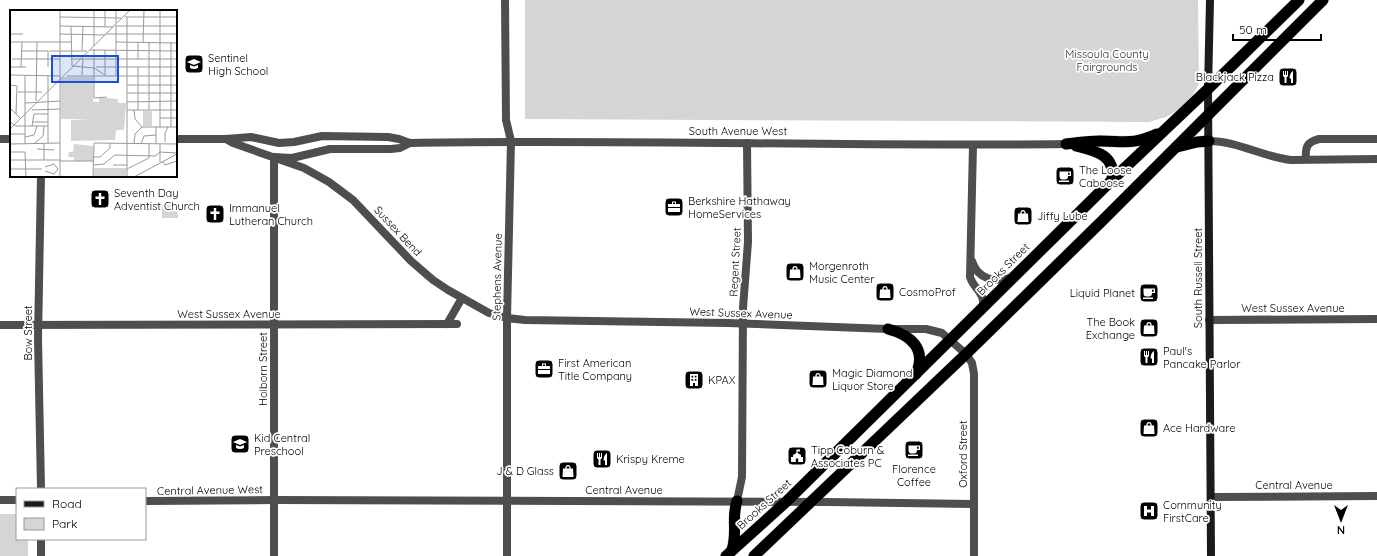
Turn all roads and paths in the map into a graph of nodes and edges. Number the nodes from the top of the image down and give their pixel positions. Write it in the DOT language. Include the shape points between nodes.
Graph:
graph roads {
  1 [pos="505,0"];
  2 [pos="1210,0"];
  3 [pos="1299,0"];
  4 [pos="1323,0"];
  5 [pos="1208,89"];
  6 [pos="1208,116"];
  7 [pos="1165,130"];
  8 [pos="177,139"];
  9 [pos="226,139"];
  10 [pos="1377,139"];
  11 [pos="511,141"];
  12 [pos="1209,141"];
  13 [pos="410,143"];
  14 [pos="747,143"];
  15 [pos="1066,144"];
  16 [pos="973,145"];
  17 [pos="1176,148"];
  18 [pos="274,157"];
  19 [pos="1306,159"];
  20 [pos="1377,159"];
  21 [pos="41,177"];
  22 [pos="1112,180"];
  23 [pos="971,260"];
  24 [pos="1015,276"];
  25 [pos="462,298"];
  26 [pos="982,310"];
  27 [pos="507,318"];
  28 [pos="1377,319"];
  29 [pos="1209,320"];
  30 [pos="743,323"];
  31 [pos="0,324"];
  32 [pos="447,324"];
  33 [pos="458,324"];
  34 [pos="38,325"];
  35 [pos="274,325"];
  36 [pos="888,329"];
  37 [pos="950,340"];
  38 [pos="966,354"];
  39 [pos="916,374"];
  40 [pos="41,488"];
  41 [pos="1377,496"];
  42 [pos="1211,497"];
  43 [pos="0,500"];
  44 [pos="16,500"];
  45 [pos="274,500"];
  46 [pos="146,501"];
  47 [pos="737,501"];
  48 [pos="507,502"];
  49 [pos="786,502"];
  50 [pos="810,502"];
  51 [pos="974,504"];
  52 [pos="41,540"];
  53 [pos="728,553"];
  54 [pos="42,556"];
  55 [pos="274,556"];
  56 [pos="507,556"];
  57 [pos="754,556"];
  58 [pos="974,556"];
  59 [pos="1211,556"];
  1 -- 11 [label="street, Stephens Avenue" via="506,120"];
  2 -- 5 [label="main road, South Russell Street"];
  3 -- 5 [label="highway, Brooks Street"];
  4 -- 6 [label="highway"];
  5 -- 6 [label="main road, South Russell Street"];
  5 -- 7 [label="highway, Brooks Street"];
  6 -- 12 [label="main road, South Russell Street"];
  6 -- 17 [label="highway"];
  7 -- 15 [label="highway" via="1137,142 1093,141"];
  7 -- 22 [label="highway, Brooks Street"];
  8 -- 9 [label="street, South Avenue West"];
  9 -- 13 [label="street, South Avenue West" via="251,137 279,143 322,136 380,137"];
  9 -- 18 [label="street, South Avenue West"];
  10 -- 19 [label="street" via="1313,140 1307,146"];
  11 -- 13 [label="street, South Avenue West"];
  11 -- 14 [label="street, South Avenue West"];
  11 -- 27 [label="street, Stephens Avenue"];
  12 -- 17 [label="highway"];
  12 -- 19 [label="street" via="1234,144 1279,158"];
  12 -- 29 [label="main road, South Russell Street"];
  13 -- 18 [label="street, South Avenue West" via="391,149 330,149 292,158"];
  14 -- 16 [label="street, South Avenue West"];
  14 -- 30 [label="street, Regent Street" via="748,242"];
  15 -- 16 [label="street, South Avenue West"];
  15 -- 22 [label="highway" via="1099,152 1108,160 1113,172"];
  16 -- 23 [label="street"];
  17 -- 38 [label="highway"];
  18 -- 25 [label="street, Sussex Bend" via="304,168 354,200 411,261 433,280"];
  18 -- 35 [label="street, Holborn Street"];
  19 -- 20 [label="street"];
  21 -- 34 [label="street, Bow Street"];
  22 -- 24 [label="highway, Brooks Street"];
  23 -- 24 [label="street" via="980,274 988,279 999,280"];
  23 -- 26 [label="street" via="970,277 984,301"];
  24 -- 26 [label="highway, Brooks Street"];
  25 -- 27 [label="street, Sussex Bend"];
  25 -- 32 [label="street"];
  26 -- 37 [label="highway, Brooks Street"];
  27 -- 30 [label="street, West Sussex Avenue"];
  27 -- 48 [label="street, Stephens Avenue"];
  28 -- 29 [label="street, West Sussex Avenue"];
  29 -- 42 [label="main road, South Russell Street"];
  30 -- 36 [label="street, West Sussex Avenue"];
  30 -- 47 [label="street, Regent Street" via="742,477"];
  31 -- 34 [label="street, West Sussex Avenue"];
  32 -- 33 [label="street, West Sussex Avenue"];
  32 -- 35 [label="street, West Sussex Avenue"];
  34 -- 35 [label="street, West Sussex Avenue"];
  34 -- 40 [label="street, Bow Street"];
  35 -- 45 [label="street, Holborn Street"];
  36 -- 37 [label="street, West Sussex Avenue" via="934,330"];
  36 -- 39 [label="highway" via="902,333 915,344 919,353"];
  37 -- 38 [label="street, West Sussex Avenue"];
  37 -- 39 [label="highway, Brooks Street"];
  38 -- 50 [label="highway"];
  38 -- 51 [label="street, Oxford Street" via="972,363 974,374"];
  39 -- 49 [label="highway, Brooks Street"];
  41 -- 42 [label="street, Central Avenue"];
  42 -- 59 [label="main road, South Russell Street"];
  43 -- 44 [label="street"];
  45 -- 46 [label="street, Central Avenue West"];
  45 -- 48 [label="street, Central Avenue"];
  45 -- 55 [label="street, Holborn Street"];
  47 -- 48 [label="street, Central Avenue"];
  47 -- 49 [label="street, Central Avenue"];
  47 -- 53 [label="highway" via="734,509 735,540"];
  48 -- 56 [label="street, Stephens Avenue"];
  49 -- 50 [label="street, Central Avenue"];
  49 -- 53 [label="highway, Brooks Street"];
  50 -- 51 [label="street, Central Avenue"];
  50 -- 57 [label="highway"];
  51 -- 58 [label="street, Oxford Street"];
  52 -- 54 [label="street"];
}
